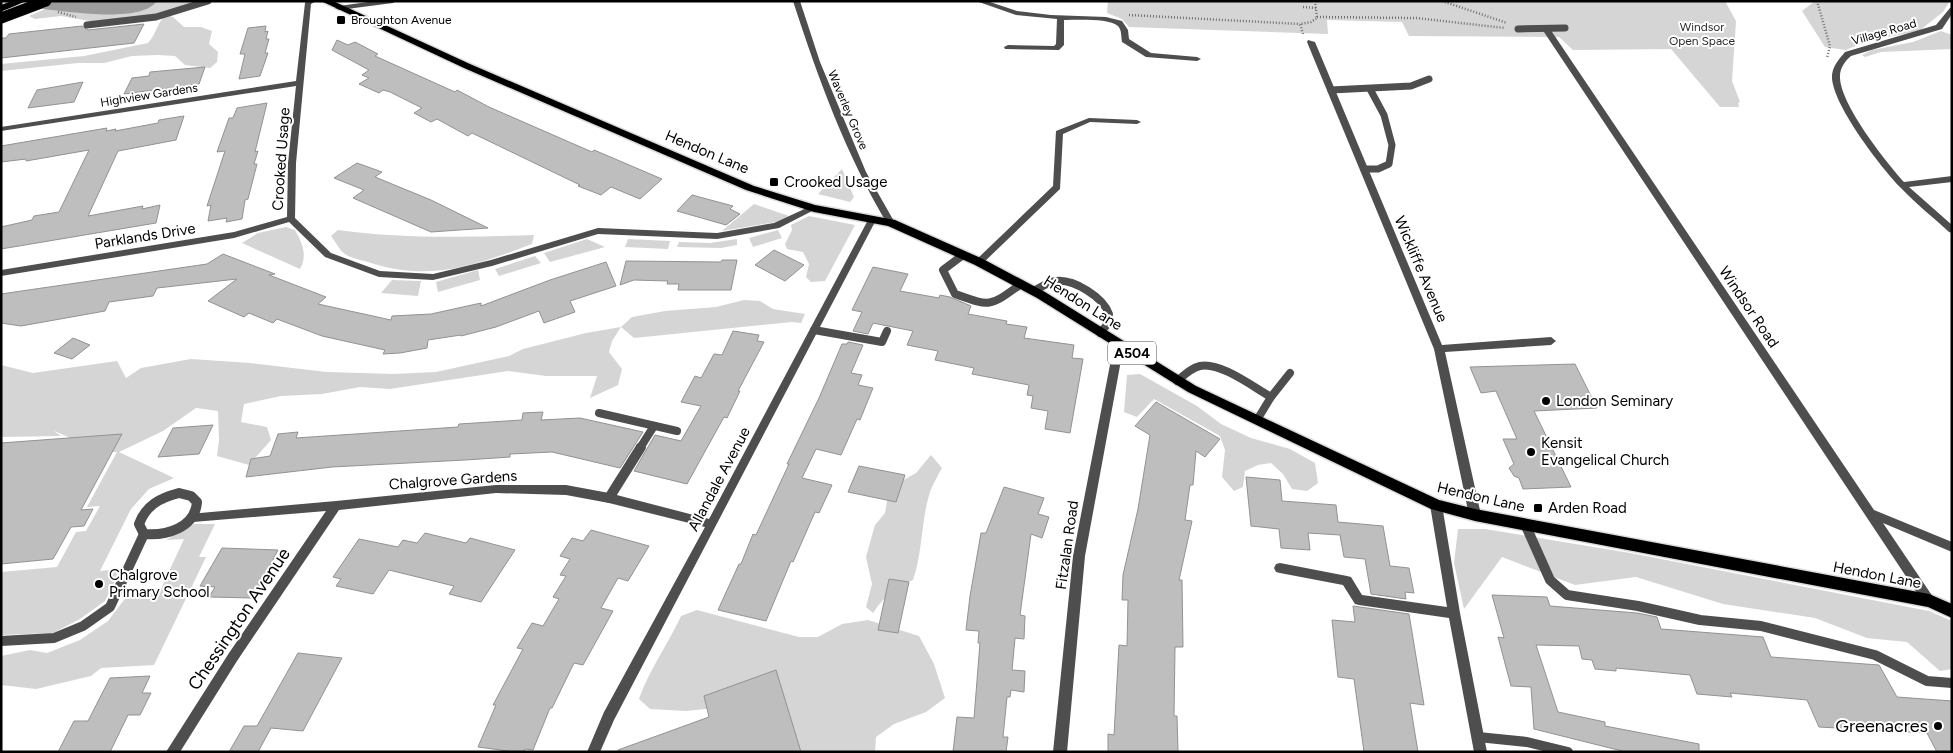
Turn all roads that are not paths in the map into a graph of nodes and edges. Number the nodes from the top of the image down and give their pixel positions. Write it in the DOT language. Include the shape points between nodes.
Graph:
graph roads {
  1 [pos="21,1"];
  2 [pos="46,1"];
  3 [pos="208,1"];
  4 [pos="313,1"];
  5 [pos="325,1"];
  6 [pos="393,1"];
  7 [pos="796,1"];
  8 [pos="979,1"];
  9 [pos="339,8"];
  10 [pos="1,9"];
  11 [pos="1952,9"];
  12 [pos="1,18"];
  13 [pos="1061,18"];
  14 [pos="87,25"];
  15 [pos="1566,28"];
  16 [pos="1518,29"];
  17 [pos="1546,29"];
  18 [pos="1311,42"];
  19 [pos="1008,47"];
  20 [pos="1197,59"];
  21 [pos="1429,79"];
  22 [pos="300,83"];
  23 [pos="1370,89"];
  24 [pos="1331,90"];
  25 [pos="1137,122"];
  26 [pos="1,129"];
  27 [pos="1364,169"];
  28 [pos="1952,179"];
  29 [pos="1902,185"];
  30 [pos="814,208"];
  31 [pos="291,219"];
  32 [pos="872,220"];
  33 [pos="891,224"];
  34 [pos="1952,230"];
  35 [pos="963,255"];
  36 [pos="979,262"];
  37 [pos="1,274"];
  38 [pos="1022,284"];
  39 [pos="1034,291"];
  40 [pos="814,330"];
  41 [pos="887,331"];
  42 [pos="1100,333"];
  43 [pos="1551,340"];
  44 [pos="1118,344"];
  45 [pos="1439,349"];
  46 [pos="1290,373"];
  47 [pos="1178,381"];
  48 [pos="1271,396"];
  49 [pos="599,412"];
  50 [pos="1257,420"];
  51 [pos="654,426"];
  52 [pos="677,431"];
  53 [pos="608,498"];
  54 [pos="1436,505"];
  55 [pos="336,506"];
  56 [pos="1867,511"];
  57 [pos="1476,515"];
  58 [pos="193,517"];
  59 [pos="712,524"];
  60 [pos="1525,524"];
  61 [pos="144,534"];
  62 [pos="1952,547"];
  63 [pos="1280,568"];
  64 [pos="1929,602"];
  65 [pos="1947,609"];
  66 [pos="1454,613"];
  67 [pos="1952,620"];
  68 [pos="1,641"];
  69 [pos="1952,683"];
  70 [pos="1478,737"];
  71 [pos="172,752"];
  72 [pos="593,752"];
  73 [pos="1060,752"];
  74 [pos="1481,752"];
  75 [pos="1568,752"];
  1 -- 10 [label="highway"];
  2 -- 12 [label="highway, bridge"];
  3 -- 14 [label="lane" via="156,17"];
  4 -- 22 [label="street, Crooked Usage" via="308,3"];
  5 -- 9 [label="main road, Hendon Lane / A504"];
  6 -- 9 [label="street"];
  7 -- 33 [label="street, Waverley Grove" via="816,62 862,172"];
  8 -- 13 [label="street" via="1016,14"];
  9 -- 30 [label="main road, Hendon Lane / A504" via="750,188"];
  11 -- 29 [label="street, Village Road" via="1939,27 1848,54 1840,62 1836,76 1845,105"];
  13 -- 19 [label="street" via="1060,45 1056,48"];
  13 -- 20 [label="street" via="1120,23 1125,40 1148,55"];
  15 -- 17 [label="lane"];
  16 -- 17 [label="lane"];
  17 -- 56 [label="street, Windsor Road"];
  18 -- 24 [label="street, Wickliffe Avenue"];
  21 -- 23 [label="lane" via="1411,86"];
  22 -- 26 [label="street, Highview Gardens"];
  22 -- 31 [label="street, Crooked Usage" via="292,163"];
  23 -- 24 [label="lane"];
  23 -- 27 [label="lane" via="1384,115 1392,145 1389,164"];
  24 -- 27 [label="street, Wickliffe Avenue"];
  25 -- 36 [label="street" via="1089,120 1059,133 1057,187"];
  27 -- 45 [label="street, Wickliffe Avenue"];
  28 -- 29 [label="street"];
  29 -- 34 [label="street, Village Road"];
  30 -- 31 [label="street, Crooked Usage" via="776,226 717,236 598,231 492,263 433,276 379,274 328,254"];
  30 -- 32 [label="main road, Hendon Lane / A504"];
  31 -- 37 [label="street, Parklands Drive" via="234,236"];
  32 -- 33 [label="main road, Hendon Lane / A504"];
  32 -- 40 [label="street, Allandale Avenue"];
  33 -- 35 [label="main road, Hendon Lane / A504"];
  35 -- 36 [label="main road, Hendon Lane / A504"];
  35 -- 38 [label="lane" via="943,270 955,294 983,304 996,302"];
  36 -- 38 [label="main road, Hendon Lane / A504"];
  38 -- 39 [label="main road, Hendon Lane / A504"];
  39 -- 42 [label="main road, Hendon Lane / A504"];
  39 -- 42 [label="lane" via="1060,280 1099,299 1108,310 1109,320"];
  40 -- 41 [label="lane" via="882,342"];
  40 -- 59 [label="street, Allandale Avenue"];
  42 -- 44 [label="main road, Hendon Lane / A504"];
  43 -- 45 [label="street"];
  44 -- 47 [label="main road, Hendon Lane / A504"];
  44 -- 73 [label="street, Fitzalan Road" via="1079,556"];
  45 -- 57 [label="street, Wickliffe Avenue"];
  46 -- 48 [label="lane"];
  47 -- 48 [label="lane" via="1201,366 1214,367"];
  47 -- 50 [label="main road, Hendon Lane / A504"];
  48 -- 50 [label="lane"];
  49 -- 51 [label="lane"];
  50 -- 54 [label="main road, Hendon Lane / A504"];
  51 -- 52 [label="lane"];
  51 -- 53 [label="lane"];
  53 -- 55 [label="street, Chalgrove Gardens" via="566,490 496,489"];
  53 -- 59 [label="street, Chalgrove Gardens"];
  54 -- 57 [label="main road, Hendon Lane / A504"];
  54 -- 66 [label="street"];
  55 -- 58 [label="street, Chalgrove Gardens"];
  55 -- 71 [label="street, Chessington Avenue"];
  56 -- 62 [label="street"];
  56 -- 64 [label="street, Windsor Road"];
  57 -- 60 [label="main road, Hendon Lane / A504"];
  58 -- 61 [label="lane" via="172,533 161,536"];
  58 -- 61 [label="lane" via="197,502 194,496 179,492 166,496 151,504 141,516 139,524"];
  59 -- 72 [label="street, Allandale Avenue"];
  60 -- 64 [label="main road, Hendon Lane / A504"];
  60 -- 69 [label="lane" via="1550,580 1567,596 1638,606 1700,620 1761,626 1875,655 1927,681"];
  61 -- 68 [label="lane" via="110,607 83,626 54,638"];
  63 -- 66 [label="street" via="1347,581 1359,600"];
  64 -- 65 [label="main road, Hendon Lane / A504"];
  65 -- 67 [label="lane"];
  66 -- 70 [label="street"];
  70 -- 74 [label="street"];
  70 -- 75 [label="lane" via="1526,742"];
}
